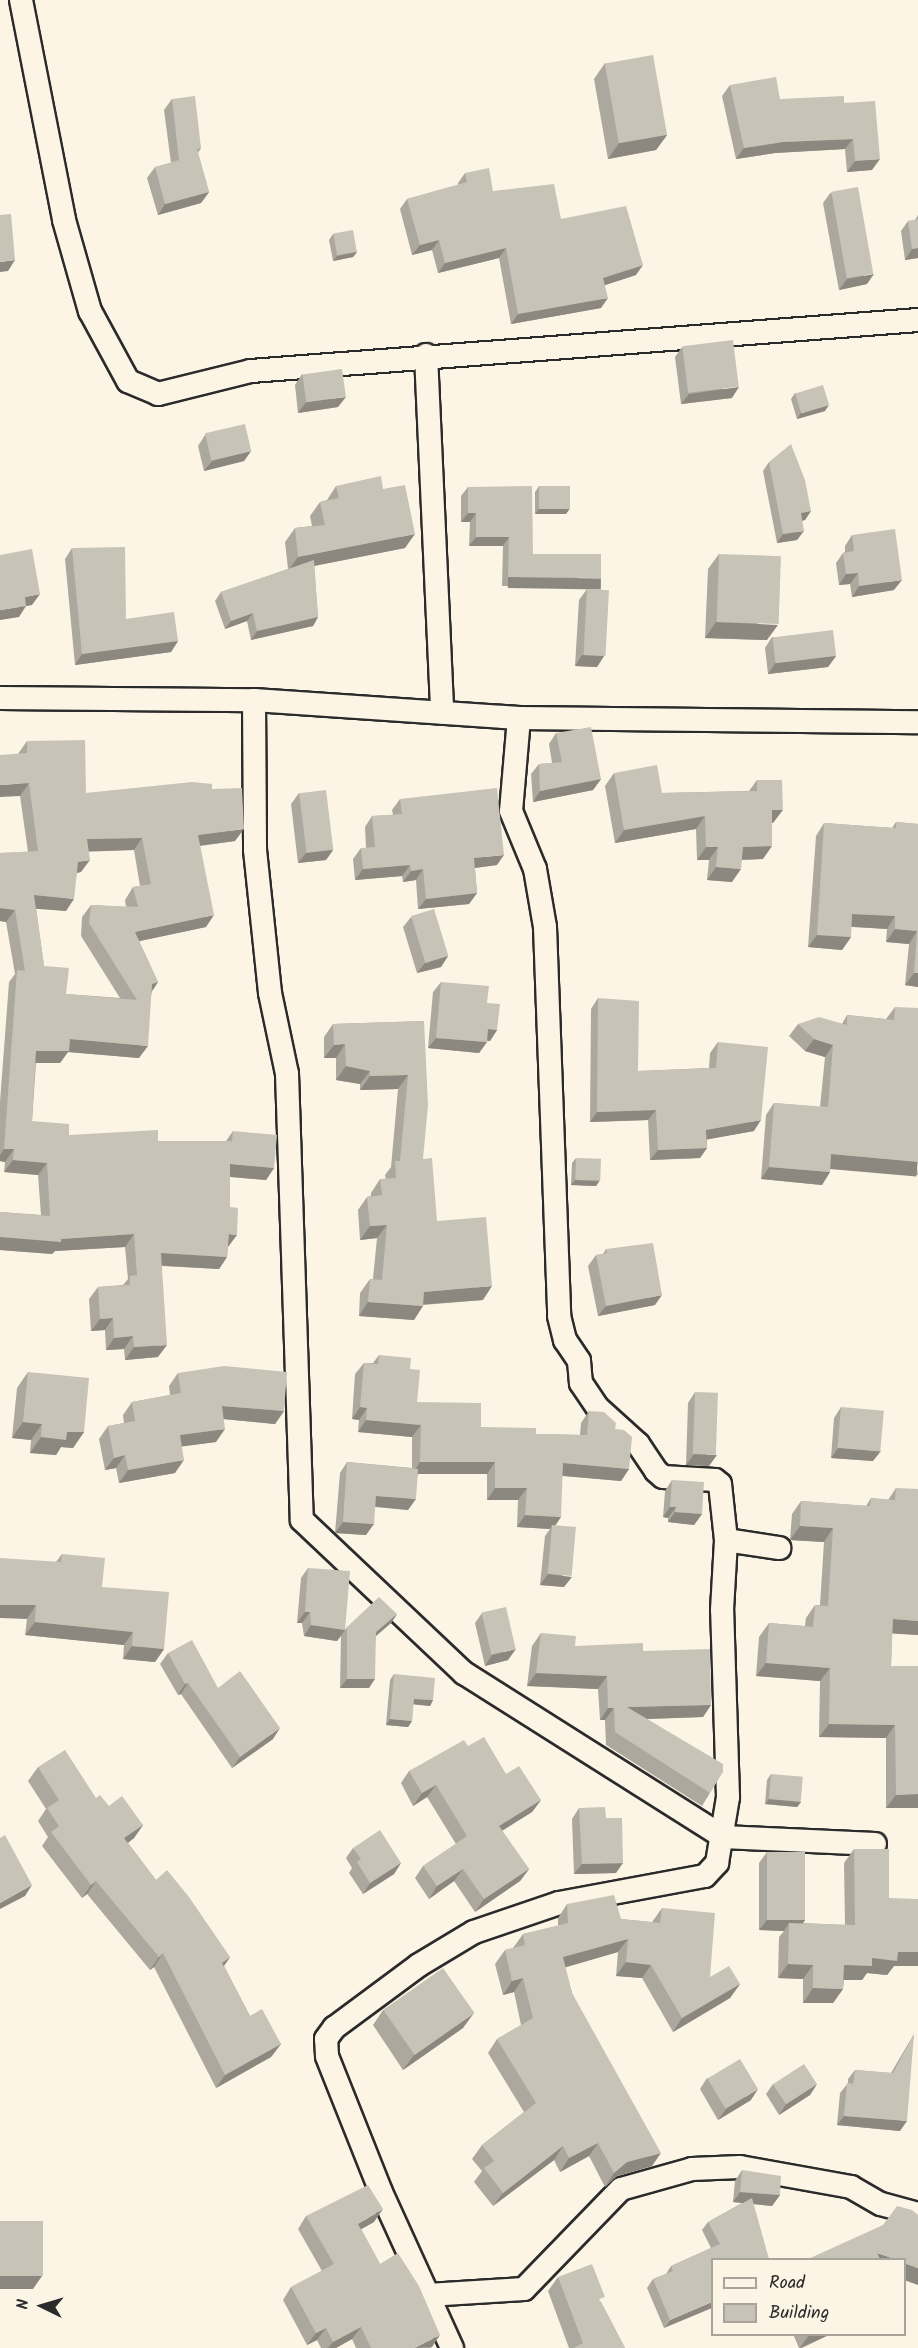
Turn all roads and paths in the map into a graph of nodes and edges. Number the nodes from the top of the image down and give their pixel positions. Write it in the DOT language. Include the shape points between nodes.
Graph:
graph roads {
  1 [pos="21,0"];
  2 [pos="918,320"];
  3 [pos="426,355"];
  4 [pos="0,698"];
  5 [pos="254,700"];
  6 [pos="442,713"];
  7 [pos="519,718"];
  8 [pos="918,722"];
  9 [pos="726,1540"];
  10 [pos="779,1548"];
  11 [pos="723,1837"];
  12 [pos="874,1844"];
  13 [pos="918,2214"];
  14 [pos="428,2295"];
  15 [pos="452,2348"];
  1 -- 3 [label="street" via="67,231 90,311 128,381 159,394 228,374"];
  2 -- 3 [label="street"];
  3 -- 6 [label="street"];
  4 -- 5 [label="street"];
  5 -- 6 [label="street"];
  5 -- 11 [label="street" via="255,850 270,993 286,1074 302,1520 464,1673"];
  6 -- 7 [label="street"];
  7 -- 8 [label="street"];
  7 -- 9 [label="street" via="511,811 535,869 544,927 559,1316 564,1340 579,1361 581,1383 598,1408 638,1444 657,1472 663,1477 715,1480 720,1484"];
  9 -- 10 [label="street"];
  9 -- 11 [label="street" via="722,1610 728,1797"];
  11 -- 12 [label="street"];
  11 -- 14 [label="street" via="717,1863 705,1876 559,1903 474,1932 419,1965 334,2028 326,2039 327,2056 381,2192"];
  13 -- 14 [label="street" via="881,2204 851,2187 740,2167 692,2169 621,2188 524,2289"];
  14 -- 15 [label="street"];
}
